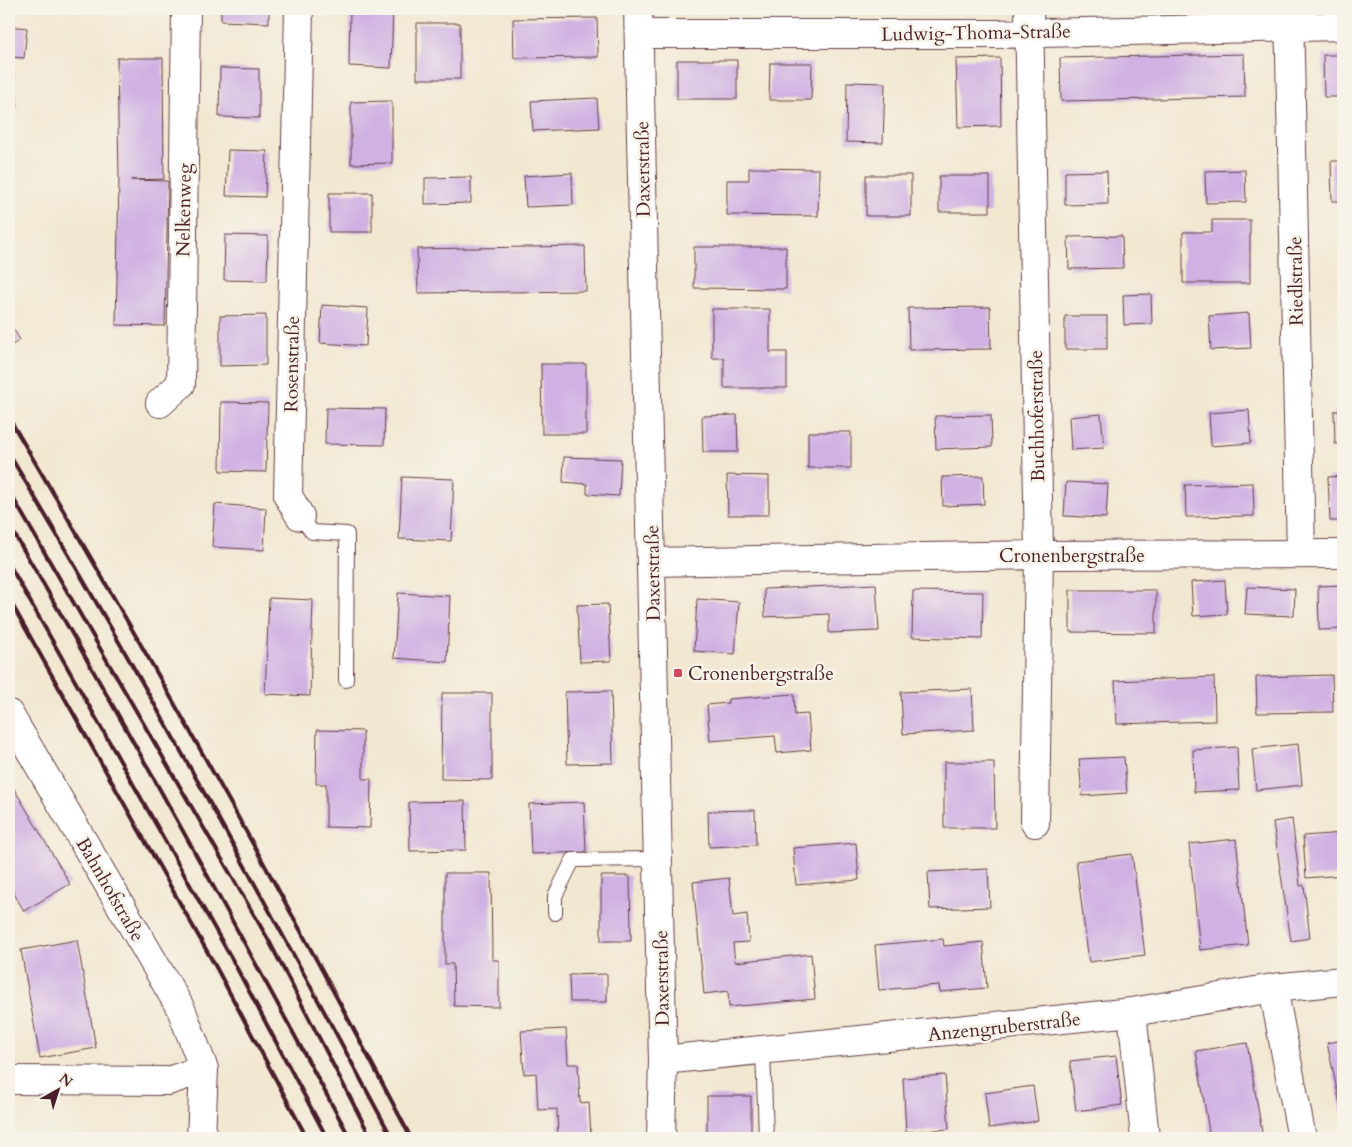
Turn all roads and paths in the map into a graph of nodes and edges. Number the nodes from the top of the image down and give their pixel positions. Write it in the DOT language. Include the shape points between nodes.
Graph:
graph roads {
  1 [pos="186,9"];
  2 [pos="299,9"];
  3 [pos="1289,18"];
  4 [pos="1029,20"];
  5 [pos="639,21"];
  6 [pos="1343,26"];
  7 [pos="160,403"];
  8 [pos="300,516"];
  9 [pos="1301,554"];
  10 [pos="1343,554"];
  11 [pos="1038,555"];
  12 [pos="652,562"];
  13 [pos="346,680"];
  14 [pos="9,714"];
  15 [pos="1036,823"];
  16 [pos="658,860"];
  17 [pos="555,912"];
  18 [pos="1343,981"];
  19 [pos="1273,988"];
  20 [pos="1132,1012"];
  21 [pos="764,1050"];
  22 [pos="663,1060"];
  23 [pos="204,1069"];
  24 [pos="9,1080"];
  25 [pos="201,1138"];
  26 [pos="661,1138"];
  27 [pos="766,1138"];
  28 [pos="1146,1138"];
  29 [pos="1302,1138"];
  1 -- 7 [label="street, Nelkenweg" via="181,384"];
  2 -- 8 [label="street, Rosenstraße" via="288,496"];
  3 -- 4 [label="street, Ludwig-Thoma-Straße"];
  3 -- 6 [label="street, Ludwig-Thoma-Straße"];
  3 -- 9 [label="street, Riedlstraße"];
  4 -- 5 [label="street, Ludwig-Thoma-Straße" via="985,34"];
  4 -- 11 [label="street, Buchhoferstraße"];
  5 -- 12 [label="street, Daxerstraße"];
  8 -- 13 [label="lane, Rosenstraße" via="312,532 347,534"];
  9 -- 10 [label="street, Cronenbergstraße"];
  9 -- 11 [label="street, Cronenbergstraße"];
  11 -- 12 [label="street, Cronenbergstraße"];
  11 -- 15 [label="street, Buchhoferstraße"];
  12 -- 16 [label="street, Daxerstraße"];
  14 -- 23 [label="street, Bahnhofstraße" via="181,1009"];
  16 -- 17 [label="lane" via="573,860 555,896"];
  16 -- 22 [label="street, Daxerstraße"];
  18 -- 19 [label="street, Anzengruberstraße"];
  19 -- 20 [label="street, Anzengruberstraße"];
  19 -- 29 [label="street"];
  20 -- 21 [label="street, Anzengruberstraße"];
  20 -- 28 [label="street"];
  21 -- 22 [label="street, Anzengruberstraße"];
  21 -- 27 [label="lane"];
  22 -- 26 [label="street, Daxerstraße"];
  23 -- 24 [label="street" via="168,1081"];
  23 -- 25 [label="street"];
}
